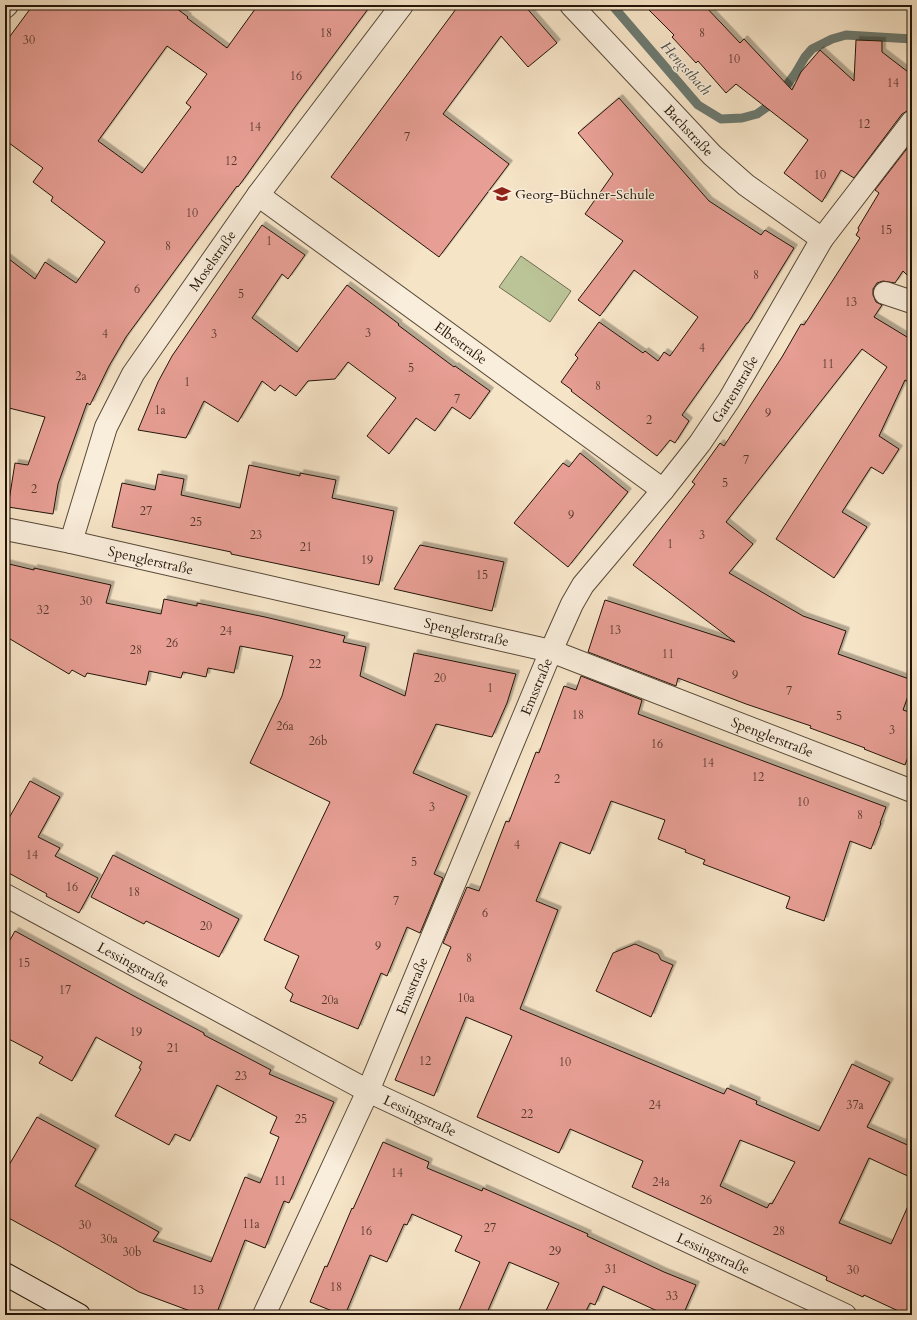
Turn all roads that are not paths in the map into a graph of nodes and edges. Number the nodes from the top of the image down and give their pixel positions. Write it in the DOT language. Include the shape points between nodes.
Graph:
graph roads {
  1 [pos="7,5"];
  2 [pos="402,5"];
  3 [pos="571,5"];
  4 [pos="5,8"];
  5 [pos="912,122"];
  6 [pos="258,194"];
  7 [pos="822,239"];
  8 [pos="885,293"];
  9 [pos="912,302"];
  10 [pos="663,490"];
  11 [pos="5,529"];
  12 [pos="71,542"];
  13 [pos="551,652"];
  14 [pos="912,791"];
  15 [pos="5,895"];
  16 [pos="368,1091"];
  17 [pos="5,1274"];
  18 [pos="79,1315"];
  19 [pos="264,1315"];
  20 [pos="845,1315"];
  1 -- 4 [label="street"];
  2 -- 6 [label="street, Moselstraße"];
  3 -- 7 [label="street, Bachstraße" via="712,155 746,185"];
  5 -- 7 [label="street, Gartenstraße"];
  6 -- 10 [label="street, Elbestraße"];
  6 -- 12 [label="street, Moselstraße" via="133,374 106,427"];
  7 -- 10 [label="street, Gartenstraße" via="729,400 700,443"];
  8 -- 9 [label="street"];
  10 -- 13 [label="street, Gartenstraße" via="583,585"];
  11 -- 12 [label="street, Spenglerstraße"];
  12 -- 13 [label="street, Spenglerstraße"];
  13 -- 14 [label="street, Spenglerstraße"];
  13 -- 16 [label="street, Emsstraße"];
  15 -- 16 [label="street, Lessingstraße"];
  16 -- 19 [label="street, Emsstraße"];
  16 -- 20 [label="street, Lessingstraße"];
  17 -- 18 [label="street"];
}
